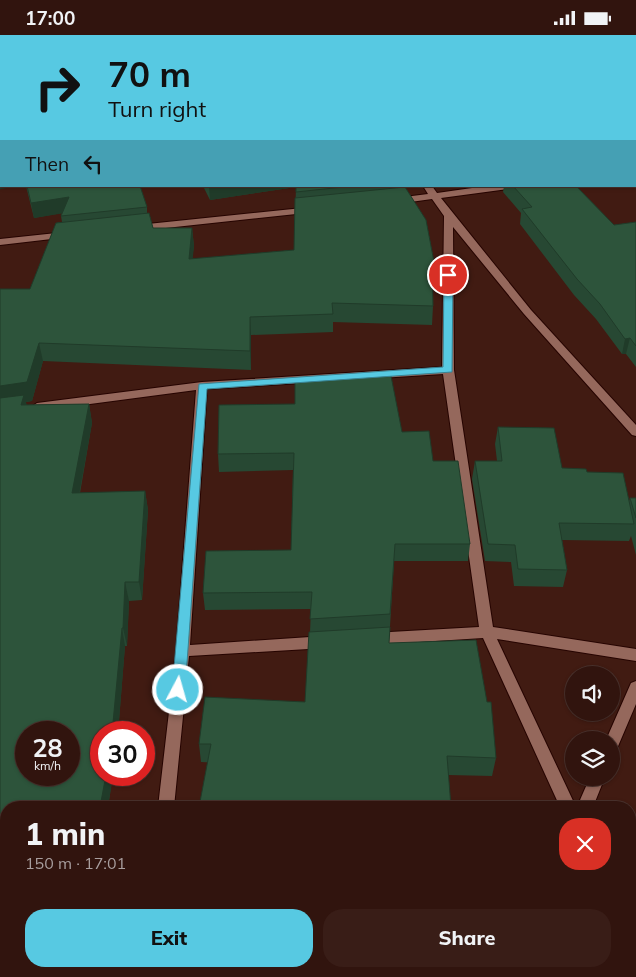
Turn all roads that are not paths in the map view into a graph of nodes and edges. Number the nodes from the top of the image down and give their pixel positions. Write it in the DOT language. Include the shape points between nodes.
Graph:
graph roads {
  1 [pos="428,187"];
  2 [pos="501,187"];
  3 [pos="435,197"];
  4 [pos="386,202"];
  5 [pos="326,209"];
  6 [pos="448,217"];
  7 [pos="128,229"];
  8 [pos="79,234"];
  9 [pos="0,242"];
  10 [pos="448,370"];
  11 [pos="202,386"];
  12 [pos="29,408"];
  13 [pos="636,432"];
  14 [pos="487,632"];
  15 [pos="360,640"];
  16 [pos="340,641"];
  17 [pos="182,651"];
  18 [pos="636,655"];
  19 [pos="636,687"];
  20 [pos="617,731"];
  21 [pos="594,786"];
  22 [pos="167,801"];
  23 [pos="565,801"];
  24 [pos="588,801"];
  1 -- 3 [label="street"];
  2 -- 3 [label="street"];
  3 -- 4 [label="street"];
  3 -- 6 [label="street"];
  5 -- 7 [label="street"];
  6 -- 10 [label="street"];
  6 -- 13 [label="street"];
  8 -- 9 [label="street"];
  10 -- 11 [label="street"];
  10 -- 14 [label="street"];
  11 -- 12 [label="street"];
  11 -- 17 [label="street"];
  14 -- 15 [label="street"];
  14 -- 18 [label="street"];
  14 -- 23 [label="street"];
  16 -- 17 [label="street"];
  17 -- 22 [label="street"];
  19 -- 20 [label="street"];
  21 -- 24 [label="street"];
}
